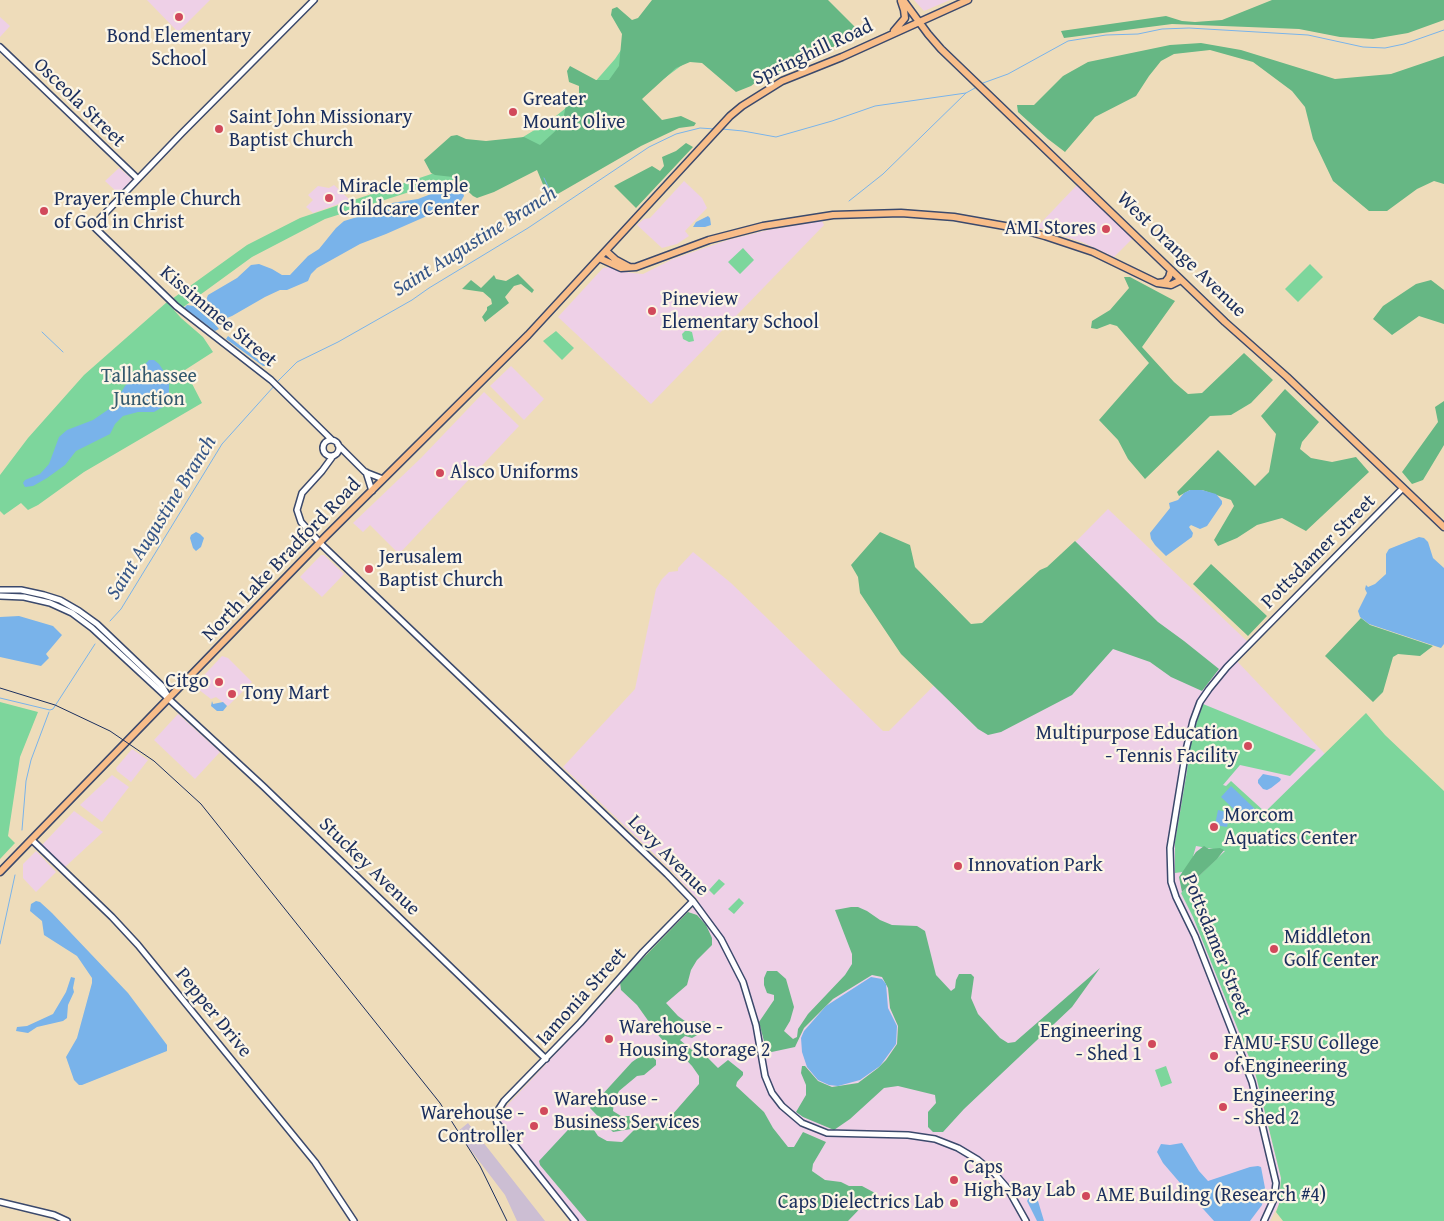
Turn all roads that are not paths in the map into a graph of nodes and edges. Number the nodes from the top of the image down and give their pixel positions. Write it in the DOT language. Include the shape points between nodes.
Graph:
graph roads {
  1 [pos="314,0"];
  2 [pos="901,0"];
  3 [pos="968,0"];
  4 [pos="919,22"];
  5 [pos="889,35"];
  6 [pos="0,47"];
  7 [pos="138,180"];
  8 [pos="606,251"];
  9 [pos="599,258"];
  10 [pos="629,267"];
  11 [pos="587,270"];
  12 [pos="1171,270"];
  13 [pos="1182,280"];
  14 [pos="1157,283"];
  15 [pos="324,432"];
  16 [pos="332,440"];
  17 [pos="324,443"];
  18 [pos="338,444"];
  19 [pos="325,454"];
  20 [pos="334,455"];
  21 [pos="348,455"];
  22 [pos="327,463"];
  23 [pos="365,472"];
  24 [pos="383,479"];
  25 [pos="1403,488"];
  26 [pos="372,491"];
  27 [pos="1444,527"];
  28 [pos="320,543"];
  29 [pos="0,590"];
  30 [pos="0,596"];
  31 [pos="169,698"];
  32 [pos="32,840"];
  33 [pos="0,872"];
  34 [pos="693,901"];
  35 [pos="546,1059"];
  36 [pos="0,1202"];
  37 [pos="67,1221"];
  38 [pos="354,1221"];
  39 [pos="575,1221"];
  40 [pos="1026,1221"];
  41 [pos="1264,1221"];
  1 -- 7 [label="street"];
  2 -- 4 [label="main road, West Orange Avenue"];
  2 -- 5 [label="main road" via="905,18"];
  3 -- 4 [label="main road, Springhill Road"];
  4 -- 5 [label="main road, Springhill Road"];
  4 -- 12 [label="main road, West Orange Avenue" via="935,42"];
  5 -- 8 [label="main road, Springhill Road" via="782,81 742,106 708,138"];
  6 -- 7 [label="street, Osceola Street"];
  7 -- 15 [label="street, Kissimmee Street" via="93,226 176,306 271,380"];
  8 -- 9 [label="main road, Springhill Road"];
  8 -- 10 [label="main road"];
  9 -- 10 [label="main road" via="621,268"];
  9 -- 11 [label="main road, Springhill Road"];
  10 -- 14 [label="main road" via="718,238 784,222 854,214 901,213 986,222 1045,236 1093,252"];
  11 -- 24 [label="main road, North Lake Bradford Road"];
  12 -- 13 [label="main road, West Orange Avenue"];
  12 -- 14 [label="main road" via="1165,282"];
  13 -- 14 [label="main road" via="1171,285"];
  13 -- 25 [label="main road, West Orange Avenue"];
  15 -- 16 [label="street, Kissimmee Street"];
  15 -- 17 [label="street"];
  16 -- 17 [label="street"];
  16 -- 18 [label="street"];
  17 -- 19 [label="street"];
  18 -- 20 [label="street" via="339,450"];
  18 -- 21 [label="street"];
  19 -- 20 [label="street"];
  19 -- 22 [label="street"];
  20 -- 21 [label="street"];
  20 -- 22 [label="street, Levy Avenue"];
  21 -- 23 [label="street"];
  22 -- 28 [label="street, Levy Avenue" via="302,493 297,510 300,522"];
  23 -- 24 [label="street"];
  23 -- 26 [label="street"];
  24 -- 26 [label="main road, North Lake Bradford Road"];
  25 -- 27 [label="main road, West Orange Avenue"];
  25 -- 41 [label="street, Pottsdamer Street" via="1227,667 1200,702 1186,750 1170,848 1171,882 1252,1082 1276,1183 1274,1199"];
  26 -- 28 [label="main road, North Lake Bradford Road"];
  28 -- 31 [label="main road, North Lake Bradford Road"];
  28 -- 34 [label="street, Levy Avenue"];
  29 -- 31 [label="street" via="44,594 83,613 162,686"];
  30 -- 31 [label="street" via="35,599 72,613"];
  31 -- 32 [label="main road, North Lake Bradford Road"];
  31 -- 35 [label="street, Stuckey Avenue"];
  32 -- 33 [label="main road, North Lake Bradford Road"];
  32 -- 38 [label="street, Pepper Drive" via="149,958 315,1162"];
  34 -- 35 [label="street, Iamonia Street"];
  34 -- 40 [label="street, Levy Avenue" via="718,934 738,970 753,1012 768,1084 788,1113 809,1127 827,1133 908,1135 935,1139 958,1148 995,1174"];
  35 -- 39 [label="street, Iamonia Street" via="504,1101 495,1115 497,1123"];
  36 -- 37 [label="street"];
}
